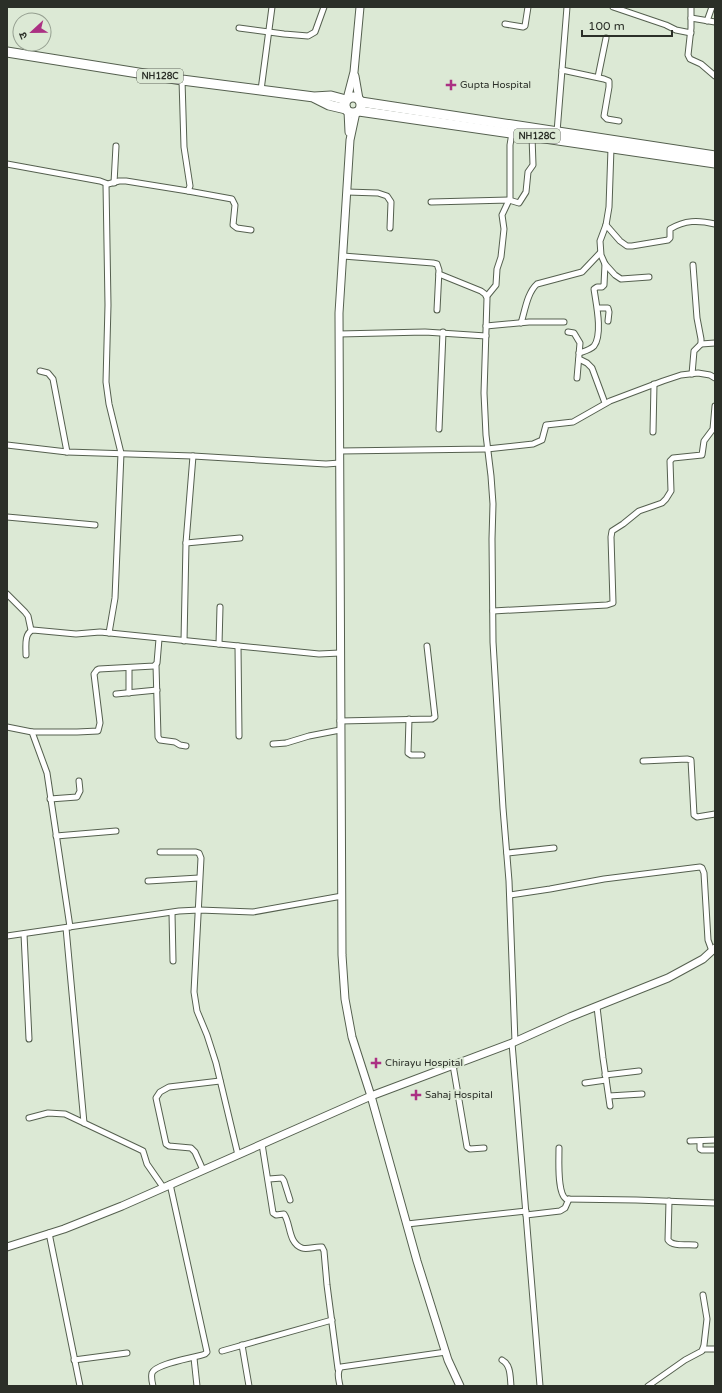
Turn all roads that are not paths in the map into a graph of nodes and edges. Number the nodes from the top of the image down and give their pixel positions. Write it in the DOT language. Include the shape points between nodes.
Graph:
graph roads {
  1 [pos="272,7"];
  2 [pos="324,7"];
  3 [pos="360,7"];
  4 [pos="528,7"];
  5 [pos="567,7"];
  6 [pos="613,7"];
  7 [pos="691,7"];
  8 [pos="712,7"];
  9 [pos="691,18"];
  10 [pos="707,20"];
  11 [pos="715,22"];
  12 [pos="505,24"];
  13 [pos="239,28"];
  14 [pos="268,32"];
  15 [pos="691,33"];
  16 [pos="606,38"];
  17 [pos="7,52"];
  18 [pos="562,70"];
  19 [pos="354,72"];
  20 [pos="715,76"];
  21 [pos="598,77"];
  22 [pos="182,80"];
  23 [pos="261,90"];
  24 [pos="353,105"];
  25 [pos="619,121"];
  26 [pos="557,132"];
  27 [pos="512,133"];
  28 [pos="532,136"];
  29 [pos="116,146"];
  30 [pos="611,148"];
  31 [pos="715,156"];
  32 [pos="715,163"];
  33 [pos="7,164"];
  34 [pos="114,182"];
  35 [pos="106,184"];
  36 [pos="188,191"];
  37 [pos="347,192"];
  38 [pos="509,200"];
  39 [pos="431,202"];
  40 [pos="715,224"];
  41 [pos="606,225"];
  42 [pos="390,228"];
  43 [pos="251,230"];
  44 [pos="600,253"];
  45 [pos="343,256"];
  46 [pos="605,264"];
  47 [pos="693,266"];
  48 [pos="439,274"];
  49 [pos="649,277"];
  50 [pos="486,296"];
  51 [pos="598,308"];
  52 [pos="437,310"];
  53 [pos="608,321"];
  54 [pos="564,322"];
  55 [pos="521,323"];
  56 [pos="486,326"];
  57 [pos="443,332"];
  58 [pos="568,332"];
  59 [pos="339,334"];
  60 [pos="486,336"];
  61 [pos="715,343"];
  62 [pos="701,344"];
  63 [pos="579,356"];
  64 [pos="40,371"];
  65 [pos="692,374"];
  66 [pos="577,378"];
  67 [pos="715,378"];
  68 [pos="654,384"];
  69 [pos="605,403"];
  70 [pos="715,406"];
  71 [pos="439,429"];
  72 [pos="653,432"];
  73 [pos="7,445"];
  74 [pos="487,449"];
  75 [pos="67,452"];
  76 [pos="340,452"];
  77 [pos="121,453"];
  78 [pos="193,456"];
  79 [pos="340,463"];
  80 [pos="7,517"];
  81 [pos="95,525"];
  82 [pos="240,538"];
  83 [pos="186,543"];
  84 [pos="7,594"];
  85 [pos="220,607"];
  86 [pos="493,611"];
  87 [pos="31,630"];
  88 [pos="109,633"];
  89 [pos="159,638"];
  90 [pos="184,641"];
  91 [pos="219,644"];
  92 [pos="238,646"];
  93 [pos="427,646"];
  94 [pos="340,653"];
  95 [pos="26,655"];
  96 [pos="156,665"];
  97 [pos="129,668"];
  98 [pos="157,690"];
  99 [pos="129,693"];
  100 [pos="116,694"];
  101 [pos="409,719"];
  102 [pos="340,721"];
  103 [pos="7,727"];
  104 [pos="340,730"];
  105 [pos="32,732"];
  106 [pos="239,736"];
  107 [pos="273,744"];
  108 [pos="186,746"];
  109 [pos="422,755"];
  110 [pos="643,761"];
  111 [pos="79,781"];
  112 [pos="50,799"];
  113 [pos="715,814"];
  114 [pos="116,831"];
  115 [pos="56,836"];
  116 [pos="554,848"];
  117 [pos="160,852"];
  118 [pos="507,854"];
  119 [pos="199,878"];
  120 [pos="148,881"];
  121 [pos="510,895"];
  122 [pos="342,896"];
  123 [pos="199,910"];
  124 [pos="172,912"];
  125 [pos="68,928"];
  126 [pos="24,934"];
  127 [pos="7,936"];
  128 [pos="714,950"];
  129 [pos="173,961"];
  130 [pos="597,1006"];
  131 [pos="29,1039"];
  132 [pos="514,1043"];
  133 [pos="453,1065"];
  134 [pos="639,1072"];
  135 [pos="606,1078"];
  136 [pos="220,1080"];
  137 [pos="585,1083"];
  138 [pos="642,1094"];
  139 [pos="371,1096"];
  140 [pos="608,1096"];
  141 [pos="610,1106"];
  142 [pos="29,1118"];
  143 [pos="84,1123"];
  144 [pos="715,1140"];
  145 [pos="690,1141"];
  146 [pos="700,1141"];
  147 [pos="262,1144"];
  148 [pos="484,1148"];
  149 [pos="559,1148"];
  150 [pos="715,1150"];
  151 [pos="238,1155"];
  152 [pos="203,1170"];
  153 [pos="269,1179"];
  154 [pos="170,1184"];
  155 [pos="163,1187"];
  156 [pos="569,1199"];
  157 [pos="290,1200"];
  158 [pos="669,1201"];
  159 [pos="715,1203"];
  160 [pos="526,1213"];
  161 [pos="407,1224"];
  162 [pos="49,1233"];
  163 [pos="694,1245"];
  164 [pos="7,1247"];
  165 [pos="703,1295"];
  166 [pos="332,1320"];
  167 [pos="242,1345"];
  168 [pos="703,1349"];
  169 [pos="715,1349"];
  170 [pos="222,1351"];
  171 [pos="446,1352"];
  172 [pos="127,1353"];
  173 [pos="194,1358"];
  174 [pos="74,1360"];
  175 [pos="502,1360"];
  176 [pos="338,1369"];
  177 [pos="80,1386"];
  178 [pos="153,1386"];
  179 [pos="197,1386"];
  180 [pos="249,1386"];
  181 [pos="336,1386"];
  182 [pos="340,1386"];
  183 [pos="460,1386"];
  184 [pos="511,1386"];
  185 [pos="540,1386"];
  186 [pos="648,1386"];
  1 -- 14 [label="street"];
  2 -- 14 [label="street" via="317,28 308,36"];
  3 -- 19 [label="street"];
  4 -- 12 [label="street" via="525,26"];
  5 -- 18 [label="street"];
  6 -- 15 [label="street"];
  7 -- 9 [label="street"];
  8 -- 10 [label="street"];
  9 -- 10 [label="street"];
  9 -- 15 [label="street"];
  10 -- 11 [label="street"];
  13 -- 14 [label="street"];
  14 -- 23 [label="street"];
  15 -- 20 [label="street" via="689,58"];
  16 -- 21 [label="street"];
  17 -- 22 [label="highway, NH128C"];
  18 -- 21 [label="street"];
  18 -- 26 [label="street"];
  19 -- 24 [label="street"];
  19 -- 24 [label="street"];
  21 -- 25 [label="street" via="609,83 605,118"];
  22 -- 23 [label="highway, NH128C"];
  22 -- 36 [label="street" via="184,147 190,186"];
  23 -- 24 [label="highway, NH128C" via="314,97 329,105"];
  24 -- 26 [label="highway, NH128C"];
  24 -- 27 [label="highway, NH128C"];
  24 -- 37 [label="street"];
  26 -- 31 [label="highway, NH128C"];
  27 -- 28 [label="highway, NH128C"];
  27 -- 38 [label="street"];
  28 -- 30 [label="highway, NH128C"];
  28 -- 38 [label="street" via="533,165 528,172 526,192 519,203"];
  29 -- 34 [label="street"];
  30 -- 32 [label="highway, NH128C"];
  30 -- 41 [label="street" via="610,195"];
  33 -- 35 [label="street"];
  34 -- 35 [label="street"];
  34 -- 36 [label="street" via="126,181"];
  35 -- 77 [label="street" via="106,382"];
  36 -- 43 [label="street" via="232,199 233,225"];
  37 -- 42 [label="street" via="378,193 387,196 390,202"];
  37 -- 45 [label="street"];
  38 -- 39 [label="street"];
  38 -- 50 [label="street" via="502,215 504,229 496,285"];
  40 -- 41 [label="street" via="692,221 670,229 668,240 632,246 623,244"];
  41 -- 44 [label="street" via="600,241"];
  44 -- 46 [label="street"];
  44 -- 55 [label="street" via="582,272 534,286"];
  45 -- 48 [label="street" via="433,263 437,264"];
  45 -- 59 [label="street"];
  46 -- 49 [label="street" via="621,279"];
  46 -- 51 [label="street" via="604,285 594,289"];
  47 -- 62 [label="street" via="696,318"];
  48 -- 50 [label="street" via="481,291"];
  48 -- 52 [label="street"];
  50 -- 56 [label="street"];
  51 -- 53 [label="street" via="608,308"];
  51 -- 63 [label="street" via="597,341 592,348"];
  54 -- 55 [label="street"];
  55 -- 56 [label="street"];
  56 -- 60 [label="street"];
  57 -- 59 [label="street"];
  57 -- 60 [label="street"];
  57 -- 71 [label="street"];
  58 -- 63 [label="street" via="574,333 580,344"];
  59 -- 76 [label="street"];
  60 -- 74 [label="street" via="484,421"];
  61 -- 62 [label="street"];
  62 -- 65 [label="street" via="694,351"];
  63 -- 66 [label="street"];
  63 -- 69 [label="street" via="592,368"];
  64 -- 75 [label="street" via="50,374 53,379"];
  65 -- 67 [label="street" via="704,374"];
  65 -- 68 [label="street"];
  68 -- 69 [label="street"];
  68 -- 72 [label="street"];
  69 -- 74 [label="street" via="574,422 546,425 542,440 538,442"];
  70 -- 86 [label="street" via="713,429 704,441 703,454 673,458 670,461 671,491 666,499 662,503 639,511 612,531 613,603"];
  73 -- 75 [label="street"];
  74 -- 76 [label="street"];
  74 -- 86 [label="street" via="493,504"];
  75 -- 77 [label="street"];
  76 -- 79 [label="street"];
  77 -- 78 [label="street"];
  77 -- 88 [label="street" via="116,588"];
  78 -- 79 [label="street"];
  78 -- 83 [label="street"];
  79 -- 94 [label="street"];
  80 -- 81 [label="street"];
  82 -- 83 [label="street"];
  83 -- 90 [label="street"];
  84 -- 87 [label="street" via="28,616"];
  85 -- 91 [label="street"];
  86 -- 118 [label="street" via="495,693"];
  87 -- 88 [label="street" via="76,634"];
  87 -- 95 [label="street" via="27,635"];
  88 -- 89 [label="street"];
  89 -- 90 [label="street"];
  89 -- 96 [label="street"];
  90 -- 91 [label="street"];
  91 -- 92 [label="street"];
  92 -- 94 [label="street"];
  92 -- 106 [label="street"];
  93 -- 101 [label="street" via="435,717"];
  94 -- 102 [label="street"];
  96 -- 97 [label="street"];
  96 -- 98 [label="street"];
  97 -- 99 [label="street"];
  97 -- 105 [label="street" via="99,669 94,674 100,723 98,731"];
  98 -- 99 [label="street"];
  98 -- 108 [label="street" via="158,737 160,740"];
  99 -- 100 [label="street"];
  101 -- 102 [label="street"];
  101 -- 109 [label="street" via="408,753"];
  102 -- 104 [label="street"];
  103 -- 105 [label="street"];
  104 -- 107 [label="street"];
  104 -- 122 [label="street"];
  105 -- 112 [label="street" via="47,773"];
  110 -- 113 [label="street" via="691,760 694,815"];
  111 -- 112 [label="street" via="80,791 77,797"];
  112 -- 115 [label="street"];
  114 -- 115 [label="street"];
  115 -- 125 [label="street"];
  116 -- 118 [label="street"];
  117 -- 119 [label="street" via="198,853 201,858"];
  118 -- 121 [label="street"];
  119 -- 120 [label="street"];
  119 -- 123 [label="street"];
  121 -- 128 [label="street" via="604,879 702,868 708,940"];
  121 -- 132 [label="street"];
  122 -- 123 [label="street" via="253,912"];
  122 -- 139 [label="street" via="345,999 352,1037"];
  123 -- 124 [label="street"];
  123 -- 136 [label="street" via="194,992 197,1011 214,1053"];
  124 -- 125 [label="street"];
  124 -- 129 [label="street"];
  125 -- 126 [label="street"];
  125 -- 143 [label="street"];
  126 -- 127 [label="street"];
  126 -- 131 [label="street"];
  128 -- 130 [label="street" via="668,978"];
  130 -- 132 [label="street"];
  130 -- 135 [label="street"];
  132 -- 133 [label="street"];
  132 -- 160 [label="street"];
  133 -- 139 [label="street"];
  133 -- 148 [label="street" via="467,1147"];
  134 -- 135 [label="street"];
  135 -- 137 [label="street"];
  135 -- 140 [label="street"];
  136 -- 151 [label="street"];
  136 -- 152 [label="street" via="169,1087 156,1098 166,1144 191,1148"];
  138 -- 140 [label="street"];
  139 -- 147 [label="street"];
  139 -- 161 [label="street"];
  140 -- 141 [label="street"];
  142 -- 143 [label="street" via="58,1113"];
  143 -- 155 [label="street" via="143,1151"];
  144 -- 146 [label="street"];
  145 -- 146 [label="street"];
  146 -- 150 [label="street" via="700,1150"];
  147 -- 151 [label="street"];
  147 -- 153 [label="street"];
  149 -- 156 [label="street" via="560,1190 563,1197"];
  151 -- 152 [label="street"];
  152 -- 154 [label="street"];
  153 -- 157 [label="street" via="282,1178"];
  153 -- 166 [label="street" via="273,1213 284,1214 295,1242 302,1248 319,1246 323,1249"];
  154 -- 155 [label="street"];
  154 -- 173 [label="street" via="208,1352"];
  155 -- 162 [label="street" via="122,1206"];
  156 -- 158 [label="street"];
  156 -- 160 [label="street" via="565,1208 560,1211"];
  158 -- 159 [label="street"];
  158 -- 163 [label="street" via="669,1242"];
  160 -- 161 [label="street"];
  160 -- 185 [label="street"];
  161 -- 171 [label="street"];
  162 -- 164 [label="street"];
  162 -- 174 [label="street"];
  165 -- 168 [label="street" via="707,1319"];
  166 -- 167 [label="street"];
  166 -- 176 [label="street"];
  167 -- 170 [label="street"];
  167 -- 180 [label="street"];
  168 -- 169 [label="street"];
  168 -- 186 [label="street"];
  171 -- 176 [label="street"];
  171 -- 183 [label="street"];
  172 -- 174 [label="street"];
  173 -- 178 [label="street" via="154,1370"];
  173 -- 179 [label="street"];
  174 -- 177 [label="street"];
  175 -- 184 [label="street" via="508,1364"];
  176 -- 182 [label="street"];
  181 -- 182 [label="street"];
}
